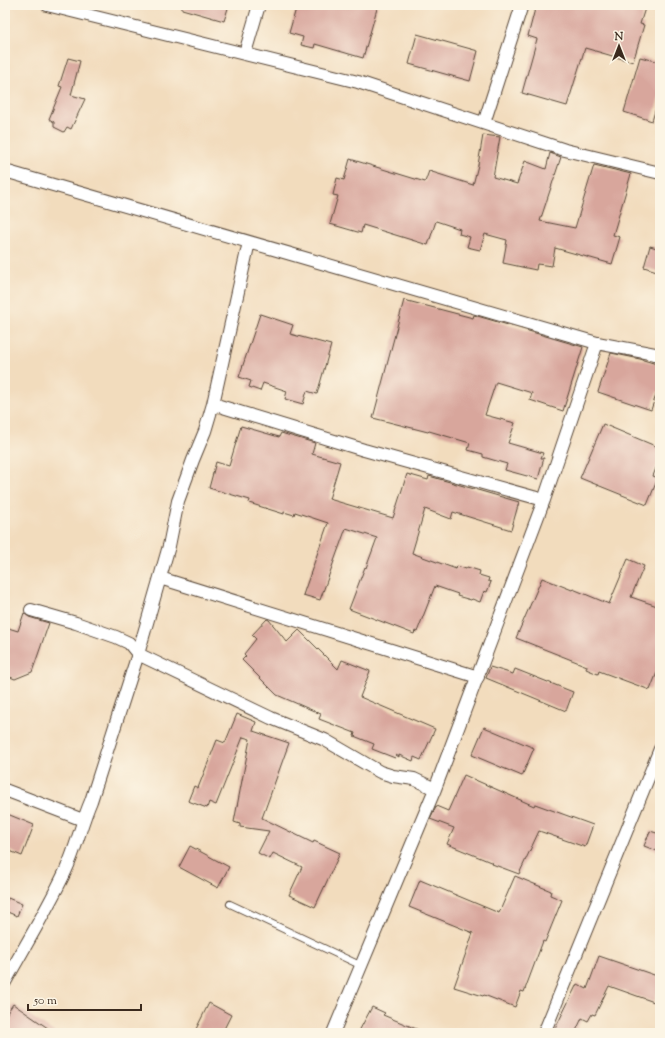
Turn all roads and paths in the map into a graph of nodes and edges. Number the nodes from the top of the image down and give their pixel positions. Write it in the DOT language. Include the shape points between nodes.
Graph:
graph roads {
  1 [pos="47,5"];
  2 [pos="259,5"];
  3 [pos="522,5"];
  4 [pos="245,53"];
  5 [pos="484,123"];
  6 [pos="5,171"];
  7 [pos="660,173"];
  8 [pos="249,242"];
  9 [pos="597,343"];
  10 [pos="660,355"];
  11 [pos="213,404"];
  12 [pos="544,500"];
  13 [pos="160,578"];
  14 [pos="30,610"];
  15 [pos="138,654"];
  16 [pos="478,677"];
  17 [pos="660,749"];
  18 [pos="436,789"];
  19 [pos="5,790"];
  20 [pos="83,820"];
  21 [pos="230,904"];
  22 [pos="362,966"];
  23 [pos="5,982"];
  24 [pos="334,1033"];
  25 [pos="544,1033"];
  1 -- 4 [label="street"];
  2 -- 4 [label="street"];
  3 -- 5 [label="street"];
  4 -- 5 [label="street" via="358,82"];
  5 -- 7 [label="street" via="564,150"];
  6 -- 8 [label="street"];
  8 -- 9 [label="street"];
  8 -- 11 [label="street"];
  9 -- 10 [label="street"];
  9 -- 12 [label="street"];
  11 -- 12 [label="street" via="364,450"];
  11 -- 13 [label="street" via="178,501"];
  12 -- 16 [label="street"];
  13 -- 15 [label="street"];
  13 -- 16 [label="street"];
  14 -- 15 [label="street" via="116,637 129,643"];
  15 -- 18 [label="street" via="272,718 325,740 380,772 414,779"];
  15 -- 20 [label="street"];
  16 -- 18 [label="street"];
  17 -- 25 [label="street"];
  18 -- 22 [label="street"];
  19 -- 20 [label="street"];
  20 -- 23 [label="street" via="76,847 65,872"];
  21 -- 22 [label="lane"];
  22 -- 24 [label="street"];
}
